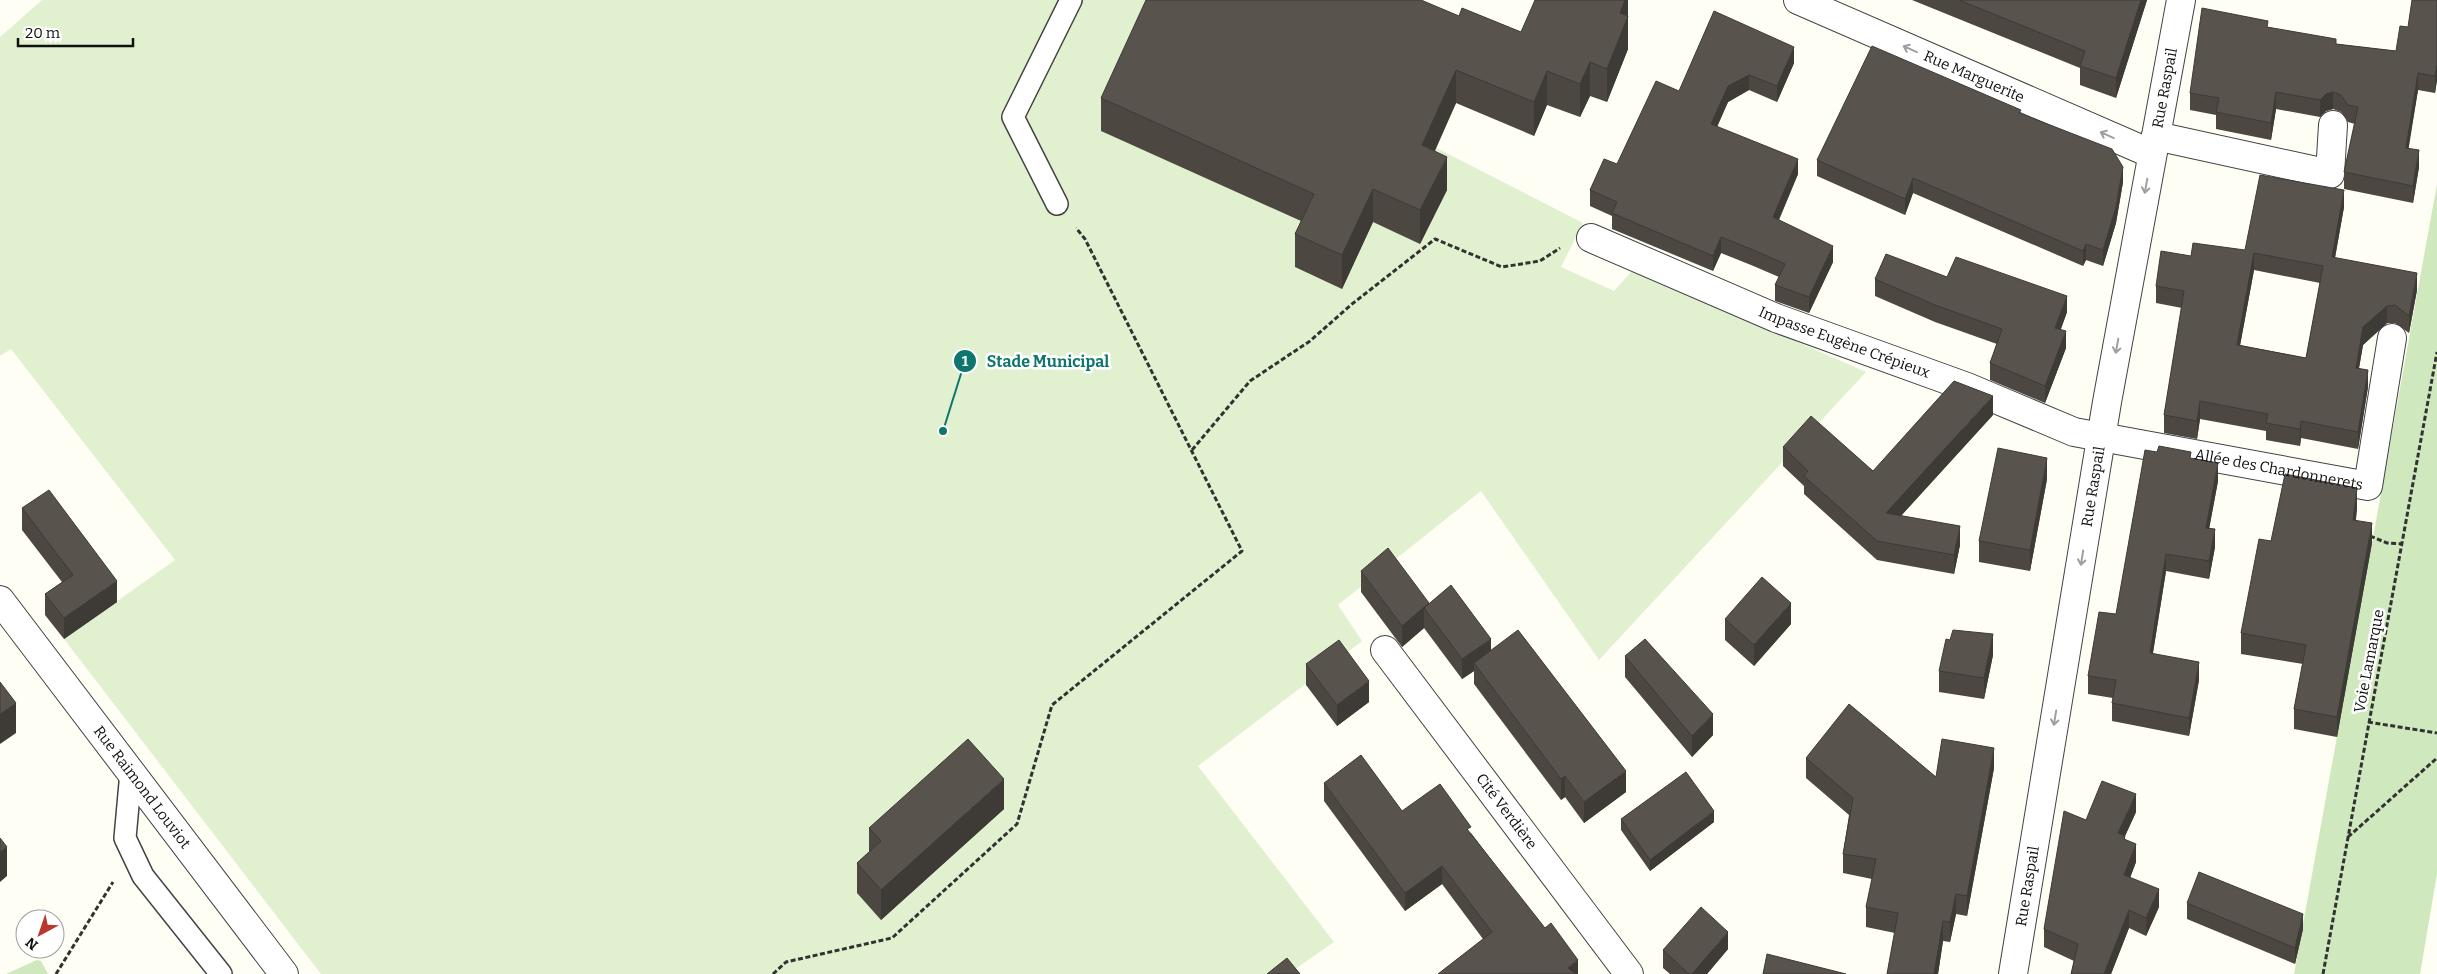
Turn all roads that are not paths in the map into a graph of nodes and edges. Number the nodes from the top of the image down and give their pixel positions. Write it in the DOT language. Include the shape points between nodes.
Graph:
graph roads {
  1 [pos="1071,0"];
  2 [pos="1798,0"];
  3 [pos="2180,0"];
  4 [pos="2333,125"];
  5 [pos="2154,145"];
  6 [pos="1057,204"];
  7 [pos="1591,238"];
  8 [pos="2392,338"];
  9 [pos="2102,438"];
  10 [pos="0,600"];
  11 [pos="1385,650"];
  12 [pos="131,772"];
  13 [pos="220,974"];
  14 [pos="284,974"];
  15 [pos="1630,974"];
  16 [pos="2013,974"];
  1 -- 6 [label="lane" via="1013,117"];
  5 -- 2 [label="street, Rue Marguerite, one-way"];
  3 -- 5 [label="street, Rue Raspail"];
  4 -- 5 [label="street, Rue Marguerite" via="2330,174"];
  5 -- 9 [label="street, Rue Raspail, one-way"];
  7 -- 9 [label="street, Impasse Eugène Crépieux" via="1776,318 1967,387 2074,432"];
  8 -- 9 [label="street, Allée des Chardonnerets" via="2368,486"];
  9 -- 16 [label="street, Rue Raspail, one-way"];
  10 -- 12 [label="street, Rue Raimond Louviot"];
  11 -- 15 [label="street, Cité Verdière"];
  12 -- 13 [label="lane" via="125,838 143,876"];
  12 -- 14 [label="street, Rue Raimond Louviot"];
}
